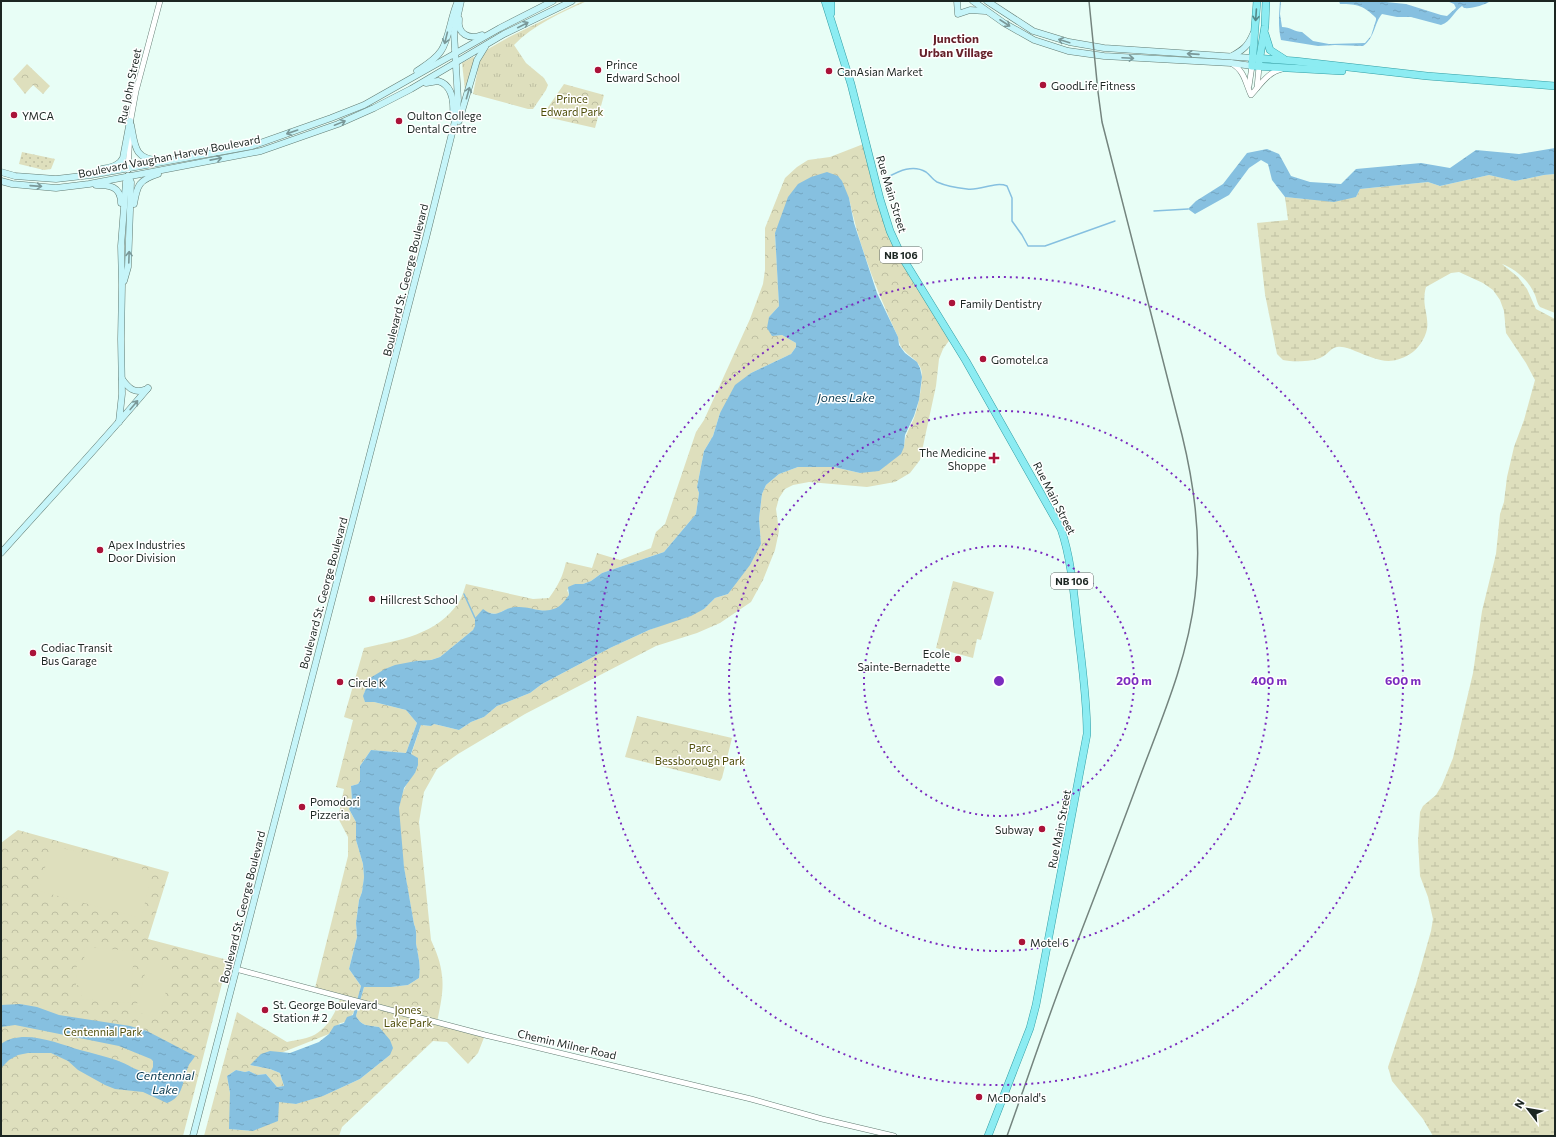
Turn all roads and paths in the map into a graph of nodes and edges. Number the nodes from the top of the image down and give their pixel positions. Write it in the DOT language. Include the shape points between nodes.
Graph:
graph roads {
  1 [pos="160,1"];
  2 [pos="460,1"];
  3 [pos="553,1"];
  4 [pos="572,1"];
  5 [pos="825,1"];
  6 [pos="831,1"];
  7 [pos="957,1"];
  8 [pos="973,1"];
  9 [pos="987,1"];
  10 [pos="992,1"];
  11 [pos="1257,1"];
  12 [pos="1266,1"];
  13 [pos="996,7"];
  14 [pos="989,12"];
  15 [pos="831,20"];
  16 [pos="1265,26"];
  17 [pos="500,28"];
  18 [pos="1255,29"];
  19 [pos="488,44"];
  20 [pos="455,54"];
  21 [pos="1232,56"];
  22 [pos="1286,61"];
  23 [pos="1253,62"];
  24 [pos="456,63"];
  25 [pos="1231,63"];
  26 [pos="1285,69"];
  27 [pos="1393,73"];
  28 [pos="1555,86"];
  29 [pos="411,89"];
  30 [pos="1249,89"];
  31 [pos="1256,89"];
  32 [pos="380,97"];
  33 [pos="130,121"];
  34 [pos="446,157"];
  35 [pos="177,160"];
  36 [pos="178,167"];
  37 [pos="128,168"];
  38 [pos="1,172"];
  39 [pos="128,176"];
  40 [pos="71,177"];
  41 [pos="1,181"];
  42 [pos="72,186"];
  43 [pos="122,226"];
  44 [pos="130,227"];
  45 [pos="122,285"];
  46 [pos="122,379"];
  47 [pos="119,422"];
  48 [pos="1,553"];
  49 [pos="236,969"];
  50 [pos="193,1136"];
  51 [pos="894,1136"];
  52 [pos="988,1136"];
  1 -- 33 [label="street, Rue John Street"];
  2 -- 17 [label="main road" via="458,23 464,35 475,38"];
  2 -- 20 [label="main road, Boulevard St. George Boulevard" via="454,29"];
  2 -- 32 [label="main road, one-way" via="453,13 441,52 431,62"];
  3 -- 17 [label="main road, Boulevard Vaughan Harvey Boulevard"];
  19 -- 4 [label="main road, Boulevard Vaughan Harvey Boulevard, one-way"];
  5 -- 15 [label="main road, Rue Main Street / NB 106"];
  6 -- 15 [label="main road, Rue Main Street / NB 106"];
  7 -- 14 [label="main road" via="958,14 974,9"];
  8 -- 14 [label="main road"];
  9 -- 13 [label="main road"];
  10 -- 13 [label="main road"];
  11 -- 18 [label="main road, one-way"];
  12 -- 16 [label="main road"];
  21 -- 13 [label="main road, one-way" via="1104,48 1069,42 1033,31"];
  14 -- 25 [label="main road, one-way" via="1034,40 1068,51 1104,56"];
  15 -- 52 [label="main road, Rue Main Street / NB 106" via="851,84 880,199 902,258 989,400 1061,529 1067,547 1082,662 1087,734 1036,1005 1030,1028"];
  16 -- 22 [label="main road" via="1270,50"];
  16 -- 23 [label="main road"];
  17 -- 20 [label="main road, Boulevard Vaughan Harvey Boulevard"];
  18 -- 21 [label="main road" via="1250,43"];
  18 -- 23 [label="main road"];
  19 -- 24 [label="main road, Boulevard Vaughan Harvey Boulevard"];
  34 -- 19 [label="main road, one-way" via="478,58"];
  20 -- 24 [label="main road, Boulevard St. George Boulevard"];
  20 -- 32 [label="main road, Boulevard Vaughan Harvey Boulevard"];
  21 -- 23 [label="main road"];
  22 -- 23 [label="main road"];
  22 -- 27 [label="main road"];
  23 -- 25 [label="main road"];
  23 -- 26 [label="main road"];
  23 -- 30 [label="street"];
  23 -- 31 [label="street"];
  24 -- 29 [label="main road, Boulevard Vaughan Harvey Boulevard"];
  24 -- 34 [label="main road, Boulevard St. George Boulevard" via="458,106"];
  25 -- 30 [label="street" via="1241,70"];
  26 -- 27 [label="main road"];
  26 -- 31 [label="street" via="1276,70"];
  27 -- 28 [label="main road"];
  29 -- 34 [label="main road" via="435,80 444,83 450,90 453,113"];
  36 -- 29 [label="main road, Boulevard Vaughan Harvey Boulevard, one-way" via="261,151 338,124"];
  30 -- 31 [label="street" via="1252,95"];
  32 -- 35 [label="main road, Boulevard Vaughan Harvey Boulevard, one-way" via="345,113 252,146"];
  33 -- 35 [label="main road" via="135,148 141,156 151,160"];
  33 -- 37 [label="street, Rue John Street"];
  33 -- 40 [label="main road" via="121,162"];
  34 -- 49 [label="main road, Boulevard St. George Boulevard"];
  35 -- 37 [label="main road, Boulevard Vaughan Harvey Boulevard"];
  36 -- 39 [label="main road, Boulevard Vaughan Harvey Boulevard"];
  36 -- 44 [label="main road" via="141,181 136,188"];
  37 -- 39 [label="street, Rue John Street"];
  37 -- 40 [label="main road, Boulevard Vaughan Harvey Boulevard"];
  38 -- 40 [label="main road, Boulevard Vaughan Harvey Boulevard" via="15,176 56,179"];
  39 -- 42 [label="main road, Boulevard Vaughan Harvey Boulevard"];
  39 -- 43 [label="main road"];
  39 -- 44 [label="main road" via="131,182"];
  41 -- 42 [label="main road, Boulevard Vaughan Harvey Boulevard, one-way" via="56,188"];
  42 -- 43 [label="main road" via="108,185 115,189 121,196"];
  43 -- 45 [label="main road"];
  45 -- 44 [label="main road, one-way" via="128,267"];
  45 -- 46 [label="main road"];
  46 -- 47 [label="main road"];
  47 -- 46 [label="main road, one-way" via="148,388 133,390 127,387"];
  47 -- 48 [label="main road"];
  49 -- 50 [label="main road, Boulevard St. George Boulevard"];
  49 -- 51 [label="street, Chemin Milner Road" via="485,1035"];
}
